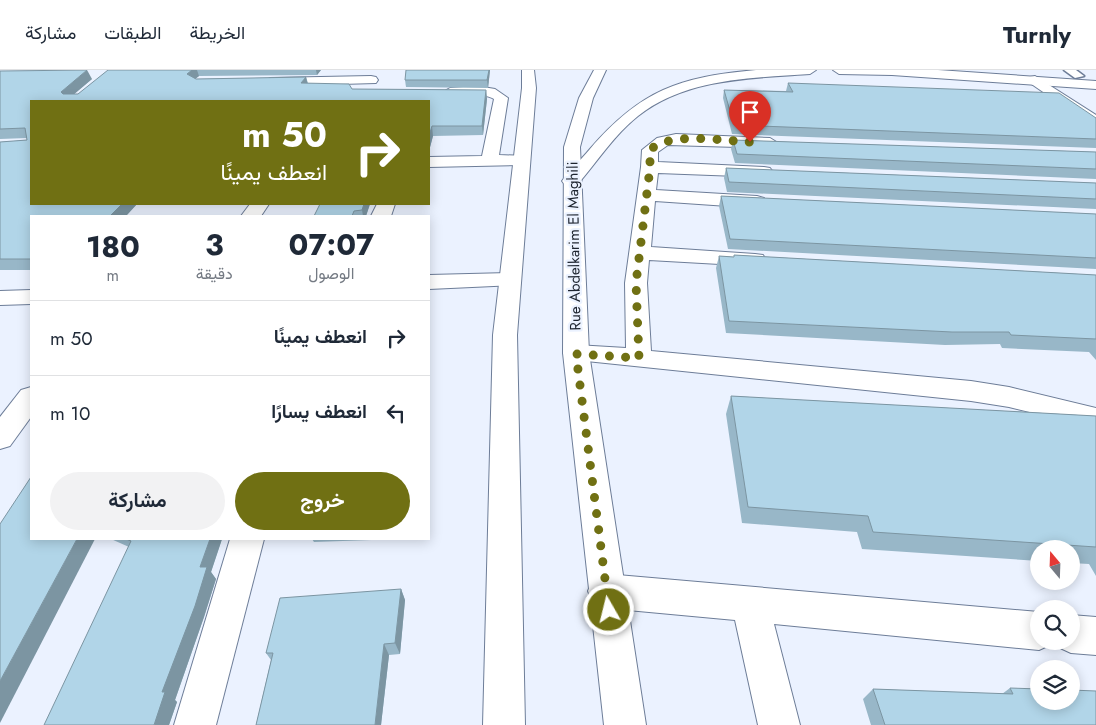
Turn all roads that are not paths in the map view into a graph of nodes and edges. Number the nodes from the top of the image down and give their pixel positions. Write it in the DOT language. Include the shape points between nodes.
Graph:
graph roads {
  1 [pos="528,70"];
  2 [pos="600,70"];
  3 [pos="810,70"];
  4 [pos="839,70"];
  5 [pos="883,70"];
  6 [pos="891,70"];
  7 [pos="996,70"];
  8 [pos="1074,73"];
  9 [pos="374,75"];
  10 [pos="1096,77"];
  11 [pos="1035,80"];
  12 [pos="255,82"];
  13 [pos="1096,85"];
  14 [pos="432,92"];
  15 [pos="378,94"];
  16 [pos="1096,122"];
  17 [pos="792,144"];
  18 [pos="490,160"];
  19 [pos="521,160"];
  20 [pos="430,162"];
  21 [pos="650,168"];
  22 [pos="779,173"];
  23 [pos="571,181"];
  24 [pos="647,195"];
  25 [pos="777,203"];
  26 [pos="640,252"];
  27 [pos="778,262"];
  28 [pos="509,280"];
  29 [pos="430,282"];
  30 [pos="30,297"];
  31 [pos="0,298"];
  32 [pos="576,354"];
  33 [pos="639,358"];
  34 [pos="30,398"];
  35 [pos="1096,418"];
  36 [pos="0,438"];
  37 [pos="248,540"];
  38 [pos="606,591"];
  39 [pos="750,604"];
  40 [pos="1030,630"];
  41 [pos="1080,635"];
  42 [pos="1096,636"];
  43 [pos="195,725"];
  44 [pos="504,725"];
  45 [pos="625,725"];
  46 [pos="779,725"];
  1 -- 19 [label="street"];
  2 -- 23 [label="street, Rue Abdelkarim El Maghili" via="586,98 572,147"];
  3 -- 23 [label="street" via="700,83 651,101 633,113"];
  4 -- 6 [label="street"];
  5 -- 6 [label="street"];
  6 -- 11 [label="street"];
  7 -- 8 [label="street"];
  8 -- 10 [label="street"];
  9 -- 12 [label="street"];
  9 -- 15 [label="street" via="359,94"];
  11 -- 13 [label="street"];
  11 -- 16 [label="street"];
  14 -- 18 [label="street" via="488,92 501,98"];
  17 -- 21 [label="street" via="676,139 662,142 650,150"];
  18 -- 19 [label="street"];
  18 -- 20 [label="street"];
  19 -- 28 [label="street"];
  21 -- 22 [label="street"];
  21 -- 24 [label="street"];
  23 -- 32 [label="street, Rue Abdelkarim El Maghili"];
  24 -- 25 [label="street"];
  24 -- 26 [label="street"];
  26 -- 27 [label="street"];
  26 -- 33 [label="street" via="636,283"];
  28 -- 29 [label="street"];
  28 -- 44 [label="street" via="505,335"];
  30 -- 31 [label="street"];
  32 -- 33 [label="street"];
  32 -- 38 [label="street, Rue Abdelkarim El Maghili"];
  33 -- 35 [label="street" via="970,391"];
  34 -- 36 [label="street"];
  37 -- 43 [label="street"];
  38 -- 39 [label="street"];
  38 -- 45 [label="street, Rue Abdelkarim El Maghili"];
  39 -- 40 [label="street"];
  39 -- 46 [label="street"];
  41 -- 42 [label="street"];
}
